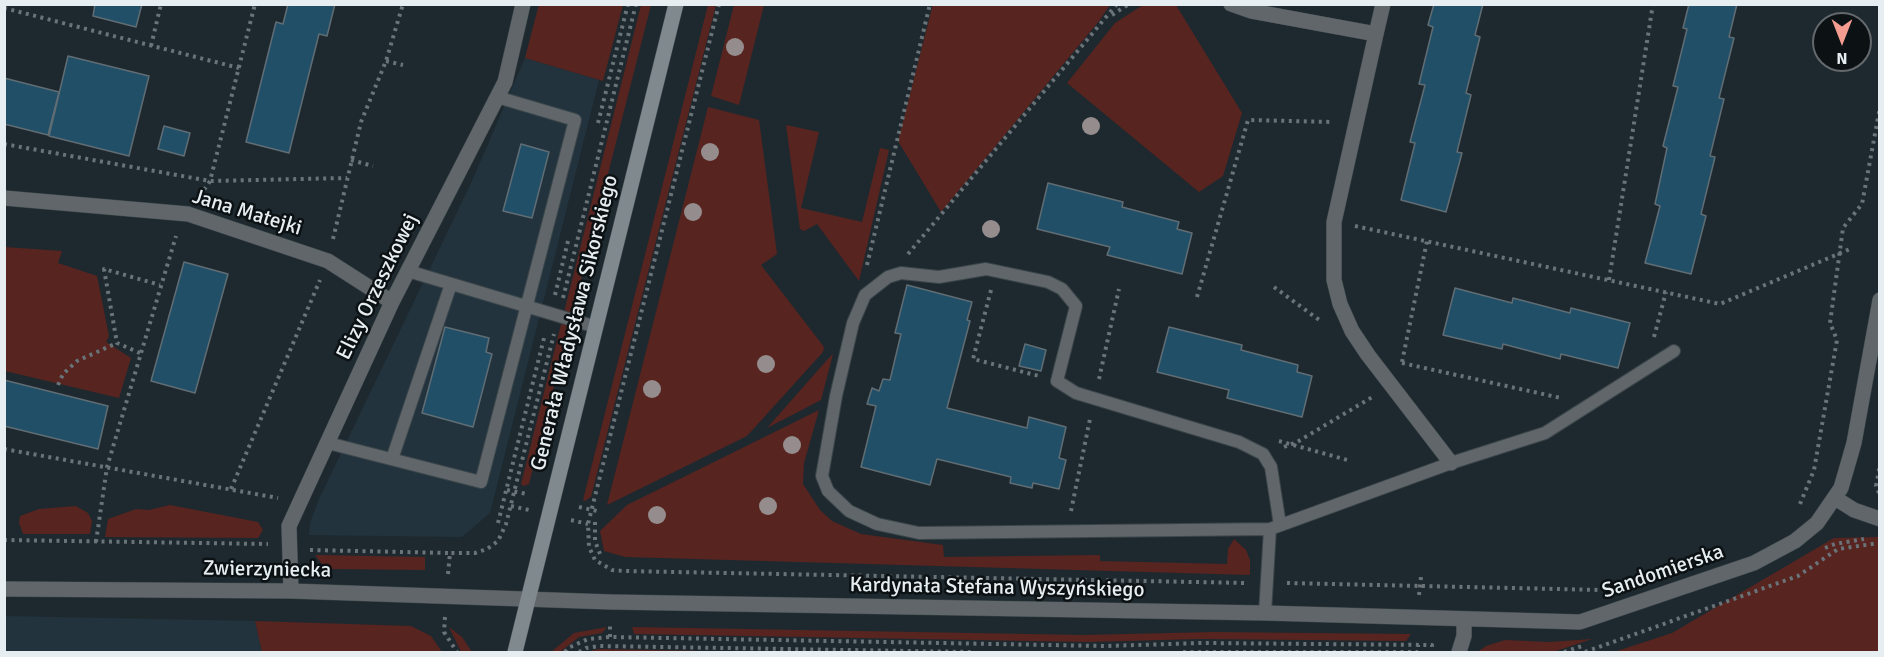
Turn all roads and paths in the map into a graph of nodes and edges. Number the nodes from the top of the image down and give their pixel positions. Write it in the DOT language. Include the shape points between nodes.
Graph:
graph roads {
  1 [pos="161,4"];
  2 [pos="255,4"];
  3 [pos="403,4"];
  4 [pos="524,4"];
  5 [pos="628,4"];
  6 [pos="676,4"];
  7 [pos="719,4"];
  8 [pos="930,4"];
  9 [pos="1117,4"];
  10 [pos="1129,4"];
  11 [pos="1231,4"];
  12 [pos="1383,4"];
  13 [pos="1653,4"];
  14 [pos="4,8"];
  15 [pos="1108,17"];
  16 [pos="1376,34"];
  17 [pos="151,46"];
  18 [pos="386,61"];
  19 [pos="403,65"];
  20 [pos="239,68"];
  21 [pos="497,97"];
  22 [pos="1880,107"];
  23 [pos="1355,122"];
  24 [pos="597,127"];
  25 [pos="4,144"];
  26 [pos="351,160"];
  27 [pos="373,166"];
  28 [pos="347,177"];
  29 [pos="210,182"];
  30 [pos="4,198"];
  31 [pos="188,214"];
  32 [pos="1334,222"];
  33 [pos="569,238"];
  34 [pos="1850,249"];
  35 [pos="1840,253"];
  36 [pos="328,261"];
  37 [pos="408,271"];
  38 [pos="995,271"];
  39 [pos="888,277"];
  40 [pos="1609,280"];
  41 [pos="452,284"];
  42 [pos="160,285"];
  43 [pos="1666,292"];
  44 [pos="865,295"];
  45 [pos="1197,297"];
  46 [pos="1880,300"];
  47 [pos="392,302"];
  48 [pos="526,307"];
  49 [pos="550,314"];
  50 [pos="596,327"];
  51 [pos="117,343"];
  52 [pos="1652,346"];
  53 [pos="1674,351"];
  54 [pos="140,353"];
  55 [pos="1368,355"];
  56 [pos="1057,381"];
  57 [pos="58,385"];
  58 [pos="1569,399"];
  59 [pos="327,443"];
  60 [pos="4,449"];
  61 [pos="392,459"];
  62 [pos="1451,463"];
  63 [pos="1880,465"];
  64 [pos="107,467"];
  65 [pos="231,489"];
  66 [pos="507,490"];
  67 [pos="1880,494"];
  68 [pos="527,495"];
  69 [pos="1835,498"];
  70 [pos="301,502"];
  71 [pos="511,506"];
  72 [pos="1799,506"];
  73 [pos="579,507"];
  74 [pos="523,508"];
  75 [pos="591,510"];
  76 [pos="597,511"];
  77 [pos="1880,519"];
  78 [pos="575,521"];
  79 [pos="595,522"];
  80 [pos="498,523"];
  81 [pos="588,524"];
  82 [pos="1275,527"];
  83 [pos="4,540"];
  84 [pos="96,542"];
  85 [pos="1880,543"];
  86 [pos="290,544"];
  87 [pos="450,553"];
  88 [pos="600,554"];
  89 [pos="612,570"];
  90 [pos="1420,577"];
  91 [pos="611,579"];
  92 [pos="1251,583"];
  93 [pos="1285,583"];
  94 [pos="1420,586"];
  95 [pos="4,589"];
  96 [pos="1610,590"];
  97 [pos="291,591"];
  98 [pos="528,598"];
  99 [pos="1419,602"];
  100 [pos="1265,613"];
  101 [pos="1464,619"];
  102 [pos="444,623"];
  103 [pos="610,625"];
  104 [pos="610,637"];
  105 [pos="457,652"];
  106 [pos="515,652"];
  107 [pos="565,652"];
  108 [pos="579,652"];
  109 [pos="972,652"];
  110 [pos="1183,652"];
  111 [pos="1418,652"];
  112 [pos="1432,652"];
  113 [pos="1459,652"];
  114 [pos="1585,652"];
  1 -- 17 [label="path"];
  2 -- 20 [label="path"];
  3 -- 18 [label="path"];
  4 -- 21 [label="street, Elizy Orzeszkowej" via="505,82"];
  5 -- 24 [label="path"];
  6 -- 50 [label="street, Generała Władysława Sikorskiego"];
  7 -- 75 [label="path"];
  8 -- 44 [label="path" via="862,286"];
  9 -- 15 [label="path"];
  10 -- 15 [label="path"];
  11 -- 16 [label="street"];
  12 -- 16 [label="street"];
  13 -- 40 [label="path"];
  14 -- 17 [label="path"];
  15 -- 39 [label="path"];
  16 -- 23 [label="street"];
  17 -- 20 [label="path"];
  18 -- 19 [label="path"];
  18 -- 26 [label="path" via="361,122"];
  20 -- 29 [label="path"];
  21 -- 37 [label="street, Elizy Orzeszkowej"];
  21 -- 48 [label="lane" via="575,120"];
  22 -- 35 [label="path" via="1862,204 1844,228"];
  23 -- 32 [label="street"];
  23 -- 45 [label="path" via="1248,120"];
  25 -- 29 [label="path"];
  26 -- 27 [label="path"];
  26 -- 28 [label="path"];
  28 -- 29 [label="path"];
  28 -- 36 [label="path"];
  29 -- 31 [label="path"];
  30 -- 31 [label="street, Jana Matejki"];
  31 -- 36 [label="street, Jana Matejki"];
  31 -- 42 [label="path" via="173,242"];
  32 -- 40 [label="path"];
  32 -- 55 [label="street" via="1334,280 1340,304"];
  33 -- 49 [label="path"];
  34 -- 35 [label="path"];
  35 -- 43 [label="path" via="1720,304"];
  35 -- 72 [label="path" via="1830,323 1837,340 1814,470"];
  36 -- 47 [label="street, Jana Matejki"];
  36 -- 65 [label="path"];
  37 -- 41 [label="lane"];
  37 -- 47 [label="street, Elizy Orzeszkowej"];
  38 -- 39 [label="lane"];
  38 -- 56 [label="lane" via="1048,282 1062,289 1076,306"];
  38 -- 56 [label="path" via="973,359"];
  39 -- 44 [label="lane"];
  40 -- 43 [label="path"];
  41 -- 48 [label="lane"];
  41 -- 61 [label="lane"];
  42 -- 51 [label="path" via="104,269"];
  42 -- 54 [label="path"];
  43 -- 52 [label="path"];
  44 -- 82 [label="lane" via="853,323 822,476 828,491 849,511 877,524 919,533"];
  46 -- 69 [label="street" via="1854,443"];
  47 -- 59 [label="street, Elizy Orzeszkowej"];
  48 -- 49 [label="lane"];
  48 -- 61 [label="lane" via="481,482"];
  49 -- 50 [label="lane"];
  49 -- 66 [label="path"];
  50 -- 98 [label="street, Generała Władysława Sikorskiego"];
  51 -- 54 [label="path"];
  51 -- 57 [label="path" via="77,361"];
  53 -- 62 [label="lane" via="1545,433"];
  54 -- 64 [label="path"];
  55 -- 58 [label="path"];
  55 -- 62 [label="street"];
  56 -- 82 [label="lane" via="1076,393 1239,442 1263,454 1271,467"];
  59 -- 61 [label="lane"];
  59 -- 70 [label="street, Elizy Orzeszkowej"];
  60 -- 64 [label="path"];
  62 -- 82 [label="lane"];
  63 -- 67 [label="path" via="1876,486"];
  64 -- 65 [label="path"];
  64 -- 84 [label="path"];
  65 -- 70 [label="path"];
  66 -- 68 [label="path"];
  66 -- 80 [label="path"];
  69 -- 77 [label="street"];
  69 -- 101 [label="street, Sandomierska" via="1817,523 1795,541 1754,563 1580,622"];
  70 -- 86 [label="street, Elizy Orzeszkowej" via="289,526"];
  71 -- 74 [label="path"];
  73 -- 75 [label="path"];
  75 -- 76 [label="path"];
  75 -- 81 [label="path"];
  78 -- 81 [label="path"];
  79 -- 88 [label="path"];
  81 -- 89 [label="path" via="589,548 595,560"];
  82 -- 100 [label="lane"];
  83 -- 84 [label="path"];
  84 -- 86 [label="path"];
  85 -- 114 [label="path" via="1838,549 1798,576"];
  86 -- 87 [label="path" via="311,550"];
  86 -- 97 [label="street, Elizy Orzeszkowej"];
  89 -- 91 [label="path"];
  89 -- 92 [label="path"];
  90 -- 94 [label="path"];
  93 -- 94 [label="path"];
  94 -- 96 [label="path"];
  94 -- 99 [label="path"];
  95 -- 97 [label="street, Zwierzyniecka"];
  97 -- 98 [label="street, Zwierzyniecka"];
  98 -- 100 [label="street, Kardynała Stefana Wyszyńskiego"];
  98 -- 106 [label="street, Generała Władysława Sikorskiego"];
  100 -- 101 [label="street, Kardynała Stefana Wyszyńskiego"];
  101 -- 113 [label="street"];
  102 -- 105 [label="path" via="444,632"];
  103 -- 104 [label="path"];
  104 -- 107 [label="path" via="588,639"];
  104 -- 112 [label="path" via="1105,646 1432,645"];
  108 -- 109 [label="path" via="600,646"];
  110 -- 111 [label="path"];
}
